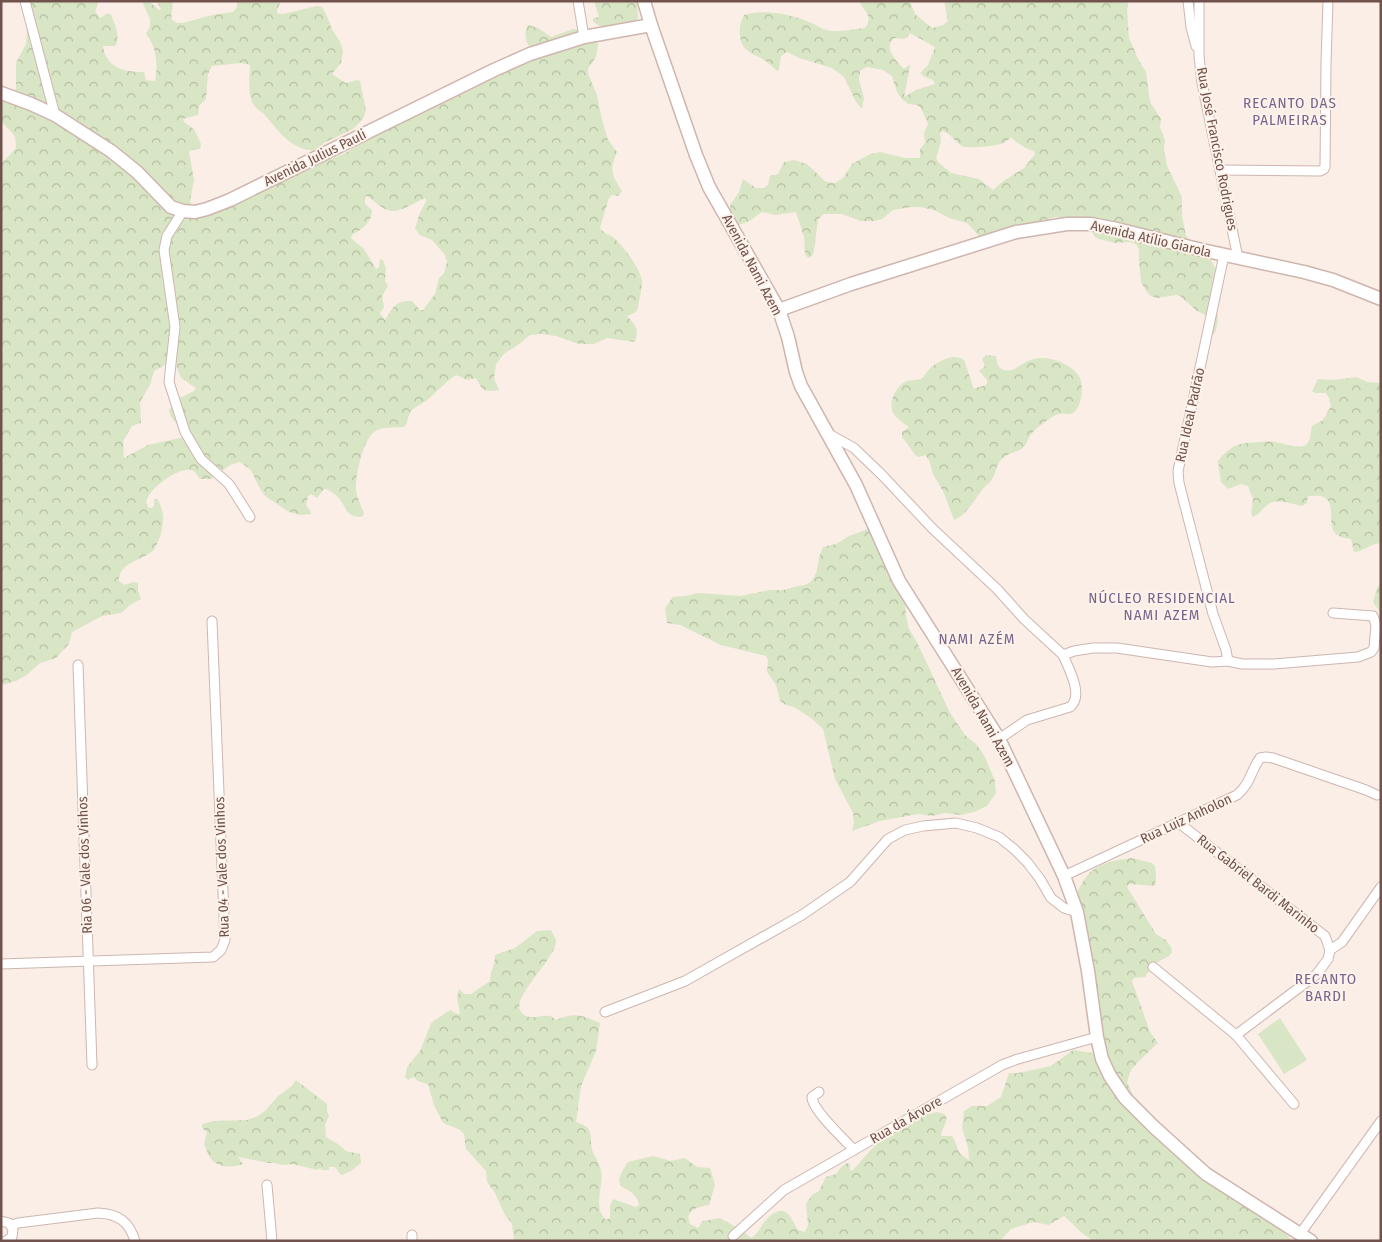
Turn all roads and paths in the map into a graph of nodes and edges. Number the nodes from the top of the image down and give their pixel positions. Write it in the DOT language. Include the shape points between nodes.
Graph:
graph roads {
  1 [pos="25,1"];
  2 [pos="578,1"];
  3 [pos="644,1"];
  4 [pos="1188,1"];
  5 [pos="1328,1"];
  6 [pos="1198,6"];
  7 [pos="651,26"];
  8 [pos="584,37"];
  9 [pos="1199,56"];
  10 [pos="1,93"];
  11 [pos="55,116"];
  12 [pos="1220,170"];
  13 [pos="183,211"];
  14 [pos="1224,255"];
  15 [pos="1238,258"];
  16 [pos="1381,299"];
  17 [pos="778,310"];
  18 [pos="827,432"];
  19 [pos="250,517"];
  20 [pos="1332,613"];
  21 [pos="212,621"];
  22 [pos="1063,655"];
  23 [pos="1228,661"];
  24 [pos="78,665"];
  25 [pos="999,739"];
  26 [pos="1377,795"];
  27 [pos="1179,823"];
  28 [pos="1064,876"];
  29 [pos="1381,887"];
  30 [pos="1077,912"];
  31 [pos="1330,950"];
  32 [pos="88,961"];
  33 [pos="1,964"];
  34 [pos="1153,967"];
  35 [pos="605,1012"];
  36 [pos="1236,1035"];
  37 [pos="1096,1037"];
  38 [pos="92,1065"];
  39 [pos="818,1092"];
  40 [pos="1294,1104"];
  41 [pos="1381,1121"];
  42 [pos="854,1150"];
  43 [pos="267,1185"];
  44 [pos="1,1221"];
  45 [pos="12,1226"];
  46 [pos="733,1236"];
  47 [pos="1305,1238"];
  48 [pos="10,1239"];
  49 [pos="135,1241"];
  50 [pos="272,1241"];
  1 -- 11 [label="street"];
  2 -- 8 [label="street"];
  3 -- 7 [label="street, Avenida Nami Azem"];
  4 -- 9 [label="street" via="1190,27"];
  5 -- 12 [label="street" via="1324,169"];
  6 -- 9 [label="street, Rua José Francisco Rodrigues"];
  7 -- 8 [label="street, Avenida Julius Pauli"];
  7 -- 17 [label="street, Avenida Nami Azem" via="710,187"];
  8 -- 13 [label="street, Avenida Julius Pauli" via="530,54 494,70 230,200 195,212"];
  9 -- 12 [label="street, Rua José Francisco Rodrigues"];
  10 -- 11 [label="street"];
  11 -- 13 [label="street" via="111,151 171,207"];
  12 -- 15 [label="street, Rua José Francisco Rodrigues"];
  13 -- 19 [label="street" via="167,236 164,250 175,327 169,382 185,432 201,459 229,484"];
  14 -- 15 [label="street, Avenida Atílio Giarola"];
  14 -- 17 [label="street, Avenida Atílio Giarola" via="1091,224 1067,224 1016,232"];
  14 -- 23 [label="street, Rua Ideal Padrão" via="1178,471 1213,614"];
  15 -- 16 [label="street, Avenida Atílio Giarola" via="1333,280"];
  17 -- 18 [label="street, Avenida Nami Azem" via="801,386"];
  18 -- 22 [label="street" via="854,448"];
  18 -- 25 [label="street, Avenida Nami Azem" via="856,485 899,581"];
  20 -- 23 [label="street" via="1373,616 1376,625 1371,652 1358,657 1274,664"];
  21 -- 32 [label="street, Rua 04 - Vale dos Vinhos" via="225,944 213,957"];
  22 -- 23 [label="street" via="1093,648 1117,648 1212,662"];
  22 -- 25 [label="street" via="1074,683 1074,704 1027,720"];
  24 -- 32 [label="street, Ria 06 - Vale dos Vinhos"];
  25 -- 28 [label="street, Avenida Nami Azem"];
  26 -- 27 [label="street, Rua Luiz Anholon" via="1266,757 1260,758 1248,783 1237,795"];
  27 -- 28 [label="street, Rua Luiz Anholon"];
  27 -- 31 [label="street, Rua Gabriel Bardi Marinho" via="1325,936"];
  28 -- 30 [label="street, Avenida Nami Azem"];
  29 -- 31 [label="street" via="1342,942"];
  30 -- 35 [label="street" via="1064,908 1051,898 1027,862 999,837 956,823 923,826 905,830 888,839 850,882 802,915 685,981"];
  30 -- 37 [label="street, Avenida Nami Azem"];
  31 -- 36 [label="street" via="1328,959 1316,975"];
  32 -- 33 [label="street, Rua 04 - Vale dos Vinhos"];
  32 -- 38 [label="street, Ria 06 - Vale dos Vinhos"];
  34 -- 36 [label="street"];
  36 -- 40 [label="street"];
  37 -- 42 [label="street, Rua da Árvore" via="1002,1065"];
  37 -- 47 [label="street, Avenida Nami Azem" via="1110,1076 1125,1098 1154,1127 1206,1174"];
  39 -- 42 [label="street" via="812,1097 812,1103"];
  41 -- 47 [label="street"];
  42 -- 46 [label="street, Rua da Árvore" via="784,1190"];
  43 -- 50 [label="street"];
  44 -- 45 [label="street"];
  45 -- 48 [label="street"];
  45 -- 49 [label="street" via="109,1214 130,1227"];
}
